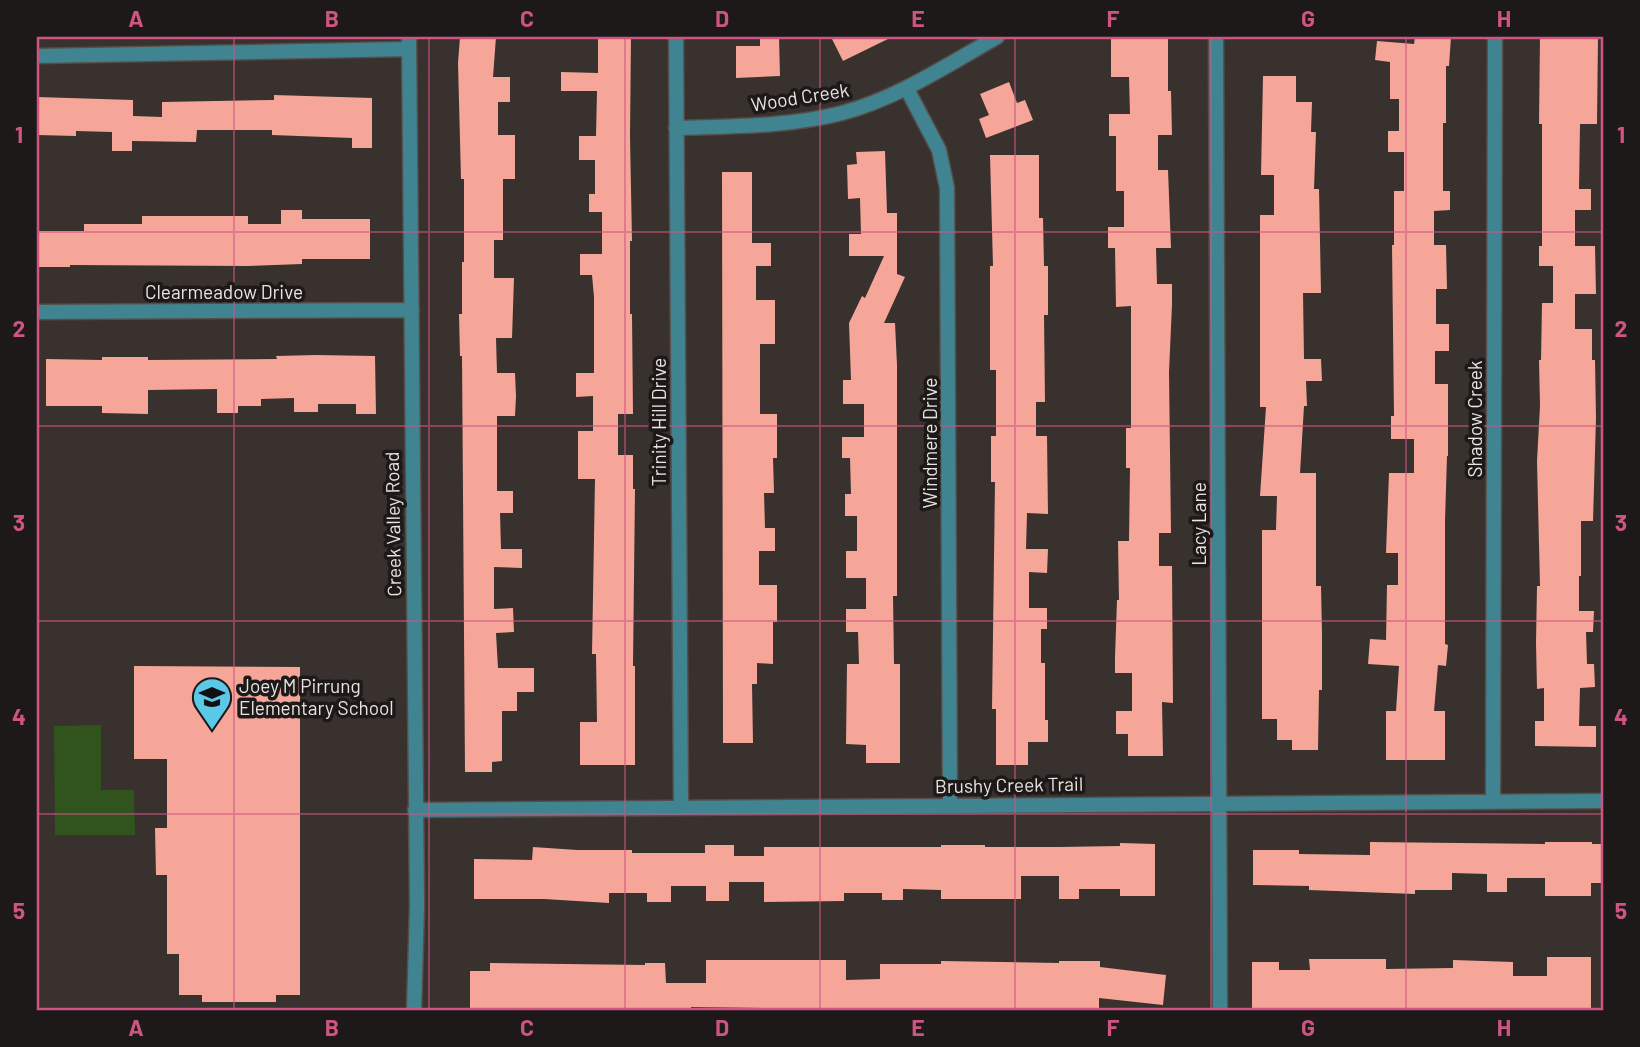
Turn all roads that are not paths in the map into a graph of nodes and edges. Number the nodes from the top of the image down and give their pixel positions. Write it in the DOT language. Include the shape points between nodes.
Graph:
graph roads {
  1 [pos="676,37"];
  2 [pos="997,37"];
  3 [pos="1216,37"];
  4 [pos="1495,37"];
  5 [pos="409,43"];
  6 [pos="37,56"];
  7 [pos="907,89"];
  8 [pos="676,128"];
  9 [pos="412,310"];
  10 [pos="37,312"];
  11 [pos="1493,801"];
  12 [pos="1603,801"];
  13 [pos="1220,802"];
  14 [pos="950,805"];
  15 [pos="681,806"];
  16 [pos="415,810"];
  17 [pos="414,1010"];
  18 [pos="1220,1010"];
  1 -- 8 [label="street, Trinity Hill Drive"];
  2 -- 7 [label="street, Wood Creek"];
  3 -- 13 [label="street, Lacy Lane"];
  4 -- 11 [label="street, Shadow Creek"];
  5 -- 6 [label="street"];
  5 -- 9 [label="street, Creek Valley Road"];
  7 -- 8 [label="street, Wood Creek" via="842,113 788,122"];
  7 -- 14 [label="street, Windmere Drive" via="939,149 947,188"];
  8 -- 15 [label="street, Trinity Hill Drive"];
  9 -- 10 [label="street, Clearmeadow Drive"];
  9 -- 16 [label="street, Creek Valley Road"];
  11 -- 12 [label="street, Brushy Creek Trail"];
  11 -- 13 [label="street, Brushy Creek Trail"];
  13 -- 14 [label="street, Brushy Creek Trail"];
  13 -- 18 [label="street, Lacy Lane"];
  14 -- 15 [label="street, Brushy Creek Trail"];
  15 -- 16 [label="street, Brushy Creek Trail"];
  16 -- 17 [label="street, Creek Valley Road"];
}
